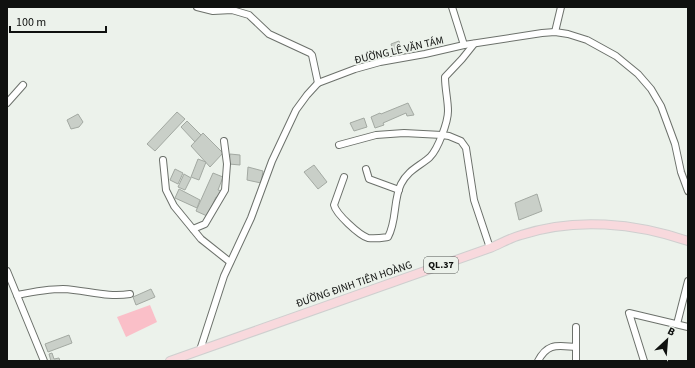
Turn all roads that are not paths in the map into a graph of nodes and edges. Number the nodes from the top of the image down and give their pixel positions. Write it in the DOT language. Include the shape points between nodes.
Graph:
graph roads {
  1 [pos="197,7"];
  2 [pos="452,7"];
  3 [pos="561,7"];
  4 [pos="232,9"];
  5 [pos="555,32"];
  6 [pos="474,44"];
  7 [pos="464,45"];
  8 [pos="318,83"];
  9 [pos="23,85"];
  10 [pos="7,103"];
  11 [pos="442,135"];
  12 [pos="224,141"];
  13 [pos="339,145"];
  14 [pos="163,160"];
  15 [pos="366,169"];
  16 [pos="344,177"];
  17 [pos="399,190"];
  18 [pos="688,190"];
  19 [pos="193,229"];
  20 [pos="688,241"];
  21 [pos="490,248"];
  22 [pos="230,262"];
  23 [pos="7,271"];
  24 [pos="688,281"];
  25 [pos="130,294"];
  26 [pos="17,295"];
  27 [pos="677,324"];
  28 [pos="576,327"];
  29 [pos="688,327"];
  30 [pos="576,347"];
  31 [pos="200,350"];
  32 [pos="44,361"];
  33 [pos="170,361"];
  34 [pos="538,361"];
  35 [pos="576,361"];
  36 [pos="644,361"];
  1 -- 4 [label="street" via="212,11"];
  2 -- 7 [label="street"];
  3 -- 5 [label="street"];
  4 -- 8 [label="street" via="249,15 269,34 310,53"];
  5 -- 6 [label="street, ĐƯỜNG LÊ VĂN TÁM"];
  5 -- 18 [label="street, ĐƯỜNG LÊ VĂN TÁM" via="587,40 616,56 651,89 662,106 675,144 680,172"];
  6 -- 7 [label="street, ĐƯỜNG LÊ VĂN TÁM"];
  6 -- 11 [label="street" via="444,77 448,114"];
  7 -- 8 [label="street, ĐƯỜNG LÊ VĂN TÁM" via="380,62"];
  8 -- 22 [label="street, ĐƯỜNG LÊ VĂN TÁM" via="296,110 282,138 252,218"];
  9 -- 10 [label="street"];
  11 -- 13 [label="street" via="382,134"];
  11 -- 17 [label="street" via="434,151 412,169"];
  11 -- 21 [label="street" via="455,138 465,146 474,200"];
  12 -- 19 [label="street" via="227,164 224,190 205,224"];
  14 -- 19 [label="street" via="166,190 174,206"];
  15 -- 17 [label="street" via="369,179"];
  16 -- 17 [label="street" via="334,207 361,235 367,237 388,237 392,229"];
  19 -- 22 [label="street" via="201,239"];
  20 -- 21 [label="main road, ĐƯỜNG ĐINH TIÊN HOÀNG / QL.37" via="647,230 583,224 521,235"];
  21 -- 31 [label="main road, ĐƯỜNG ĐINH TIÊN HOÀNG / QL.37"];
  22 -- 31 [label="street, ĐƯỜNG LÊ VĂN TÁM"];
  23 -- 26 [label="street"];
  24 -- 27 [label="street"];
  25 -- 26 [label="street" via="110,295 50,289"];
  26 -- 32 [label="street"];
  27 -- 29 [label="street"];
  27 -- 36 [label="street" via="629,312"];
  28 -- 30 [label="street"];
  30 -- 34 [label="street" via="556,346 546,349"];
  30 -- 35 [label="street"];
  31 -- 33 [label="main road, ĐƯỜNG ĐINH TIÊN HOÀNG / QL.37"];
}
